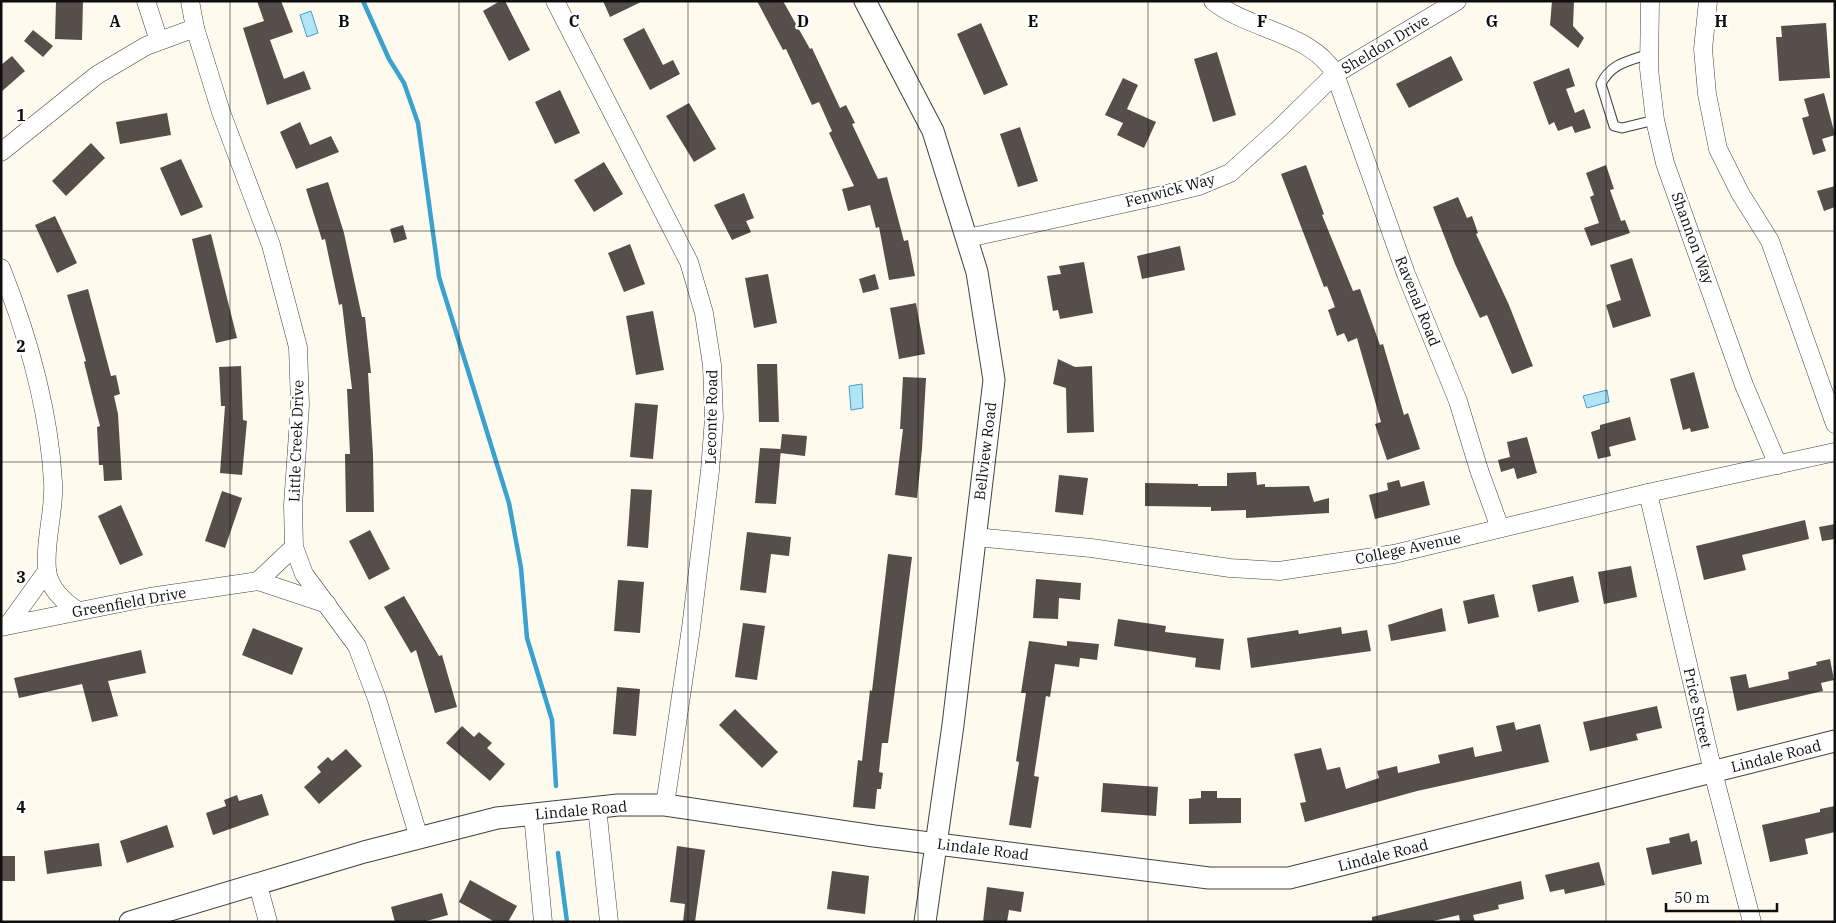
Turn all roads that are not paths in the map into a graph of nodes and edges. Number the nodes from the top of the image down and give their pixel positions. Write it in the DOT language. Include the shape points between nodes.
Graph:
graph roads {
  1 [pos="146,1"];
  2 [pos="190,1"];
  3 [pos="555,1"];
  4 [pos="865,1"];
  5 [pos="1213,1"];
  6 [pos="1457,1"];
  7 [pos="1650,1"];
  8 [pos="1708,1"];
  9 [pos="195,28"];
  10 [pos="159,41"];
  11 [pos="1649,54"];
  12 [pos="1335,74"];
  13 [pos="1655,120"];
  14 [pos="2,153"];
  15 [pos="968,238"];
  16 [pos="1,268"];
  17 [pos="1835,424"];
  18 [pos="1835,452"];
  19 [pos="1778,465"];
  20 [pos="1648,494"];
  21 [pos="1500,528"];
  22 [pos="975,537"];
  23 [pos="294,547"];
  24 [pos="47,571"];
  25 [pos="258,582"];
  26 [pos="327,604"];
  27 [pos="78,611"];
  28 [pos="5,626"];
  29 [pos="1835,742"];
  30 [pos="1713,772"];
  31 [pos="665,805"];
  32 [pos="597,807"];
  33 [pos="532,814"];
  34 [pos="419,838"];
  35 [pos="936,844"];
  36 [pos="258,886"];
  37 [pos="130,922"];
  38 [pos="268,922"];
  39 [pos="543,922"];
  40 [pos="609,922"];
  41 [pos="926,922"];
  42 [pos="1752,922"];
  1 -- 10 [label="street"];
  2 -- 9 [label="street, Little Creek Drive"];
  3 -- 31 [label="street, Leconte Road" via="689,262 704,313 712,365 714,418 710,471"];
  4 -- 15 [label="street, Bellview Road" via="933,131"];
  5 -- 12 [label="street, Sheldon Drive" via="1249,22 1306,46 1328,61"];
  6 -- 12 [label="street, Sheldon Drive"];
  7 -- 11 [label="street, Shannon Way"];
  8 -- 17 [label="street" via="1703,49 1707,94 1718,149 1770,241"];
  9 -- 10 [label="street"];
  9 -- 23 [label="street, Little Creek Drive" via="221,112 271,245 298,347 300,405 293,505"];
  10 -- 14 [label="street" via="97,75"];
  11 -- 13 [label="street, Shannon Way"];
  11 -- 13 [label="lane" via="1619,64 1606,73 1601,84 1614,126 1622,128"];
  12 -- 15 [label="street, Fenwick Way" via="1230,173 1198,186 1158,196"];
  12 -- 21 [label="street, Ravenal Road" via="1406,274 1458,401"];
  13 -- 19 [label="street, Shannon Way" via="1666,163 1744,385"];
  15 -- 22 [label="street, Bellview Road" via="977,272 994,380"];
  16 -- 24 [label="street" via="18,311 44,409 53,484"];
  18 -- 19 [label="street, College Avenue"];
  19 -- 20 [label="street, College Avenue"];
  20 -- 21 [label="street, College Avenue"];
  20 -- 30 [label="street, Price Street"];
  21 -- 22 [label="street, College Avenue" via="1394,554 1279,571"];
  22 -- 35 [label="street, Bellview Road"];
  23 -- 25 [label="street"];
  23 -- 26 [label="street, Little Creek Drive" via="304,574"];
  24 -- 27 [label="street" via="61,600"];
  24 -- 28 [label="street"];
  25 -- 26 [label="street, Greenfield Drive"];
  25 -- 27 [label="street, Greenfield Drive"];
  26 -- 34 [label="street, Little Creek Drive" via="357,646 377,699"];
  27 -- 28 [label="street, Greenfield Drive"];
  29 -- 30 [label="street, Lindale Road"];
  30 -- 35 [label="street, Lindale Road" via="1288,878 1209,878"];
  30 -- 42 [label="street, Price Street"];
  31 -- 32 [label="street, Lindale Road"];
  31 -- 35 [label="street, Lindale Road"];
  32 -- 33 [label="street, Lindale Road"];
  32 -- 40 [label="street"];
  33 -- 34 [label="street, Lindale Road" via="498,818"];
  33 -- 39 [label="street"];
  34 -- 36 [label="street, Lindale Road"];
  35 -- 41 [label="street, Bellview Road"];
  36 -- 37 [label="street, Lindale Road"];
  36 -- 38 [label="street"];
}
